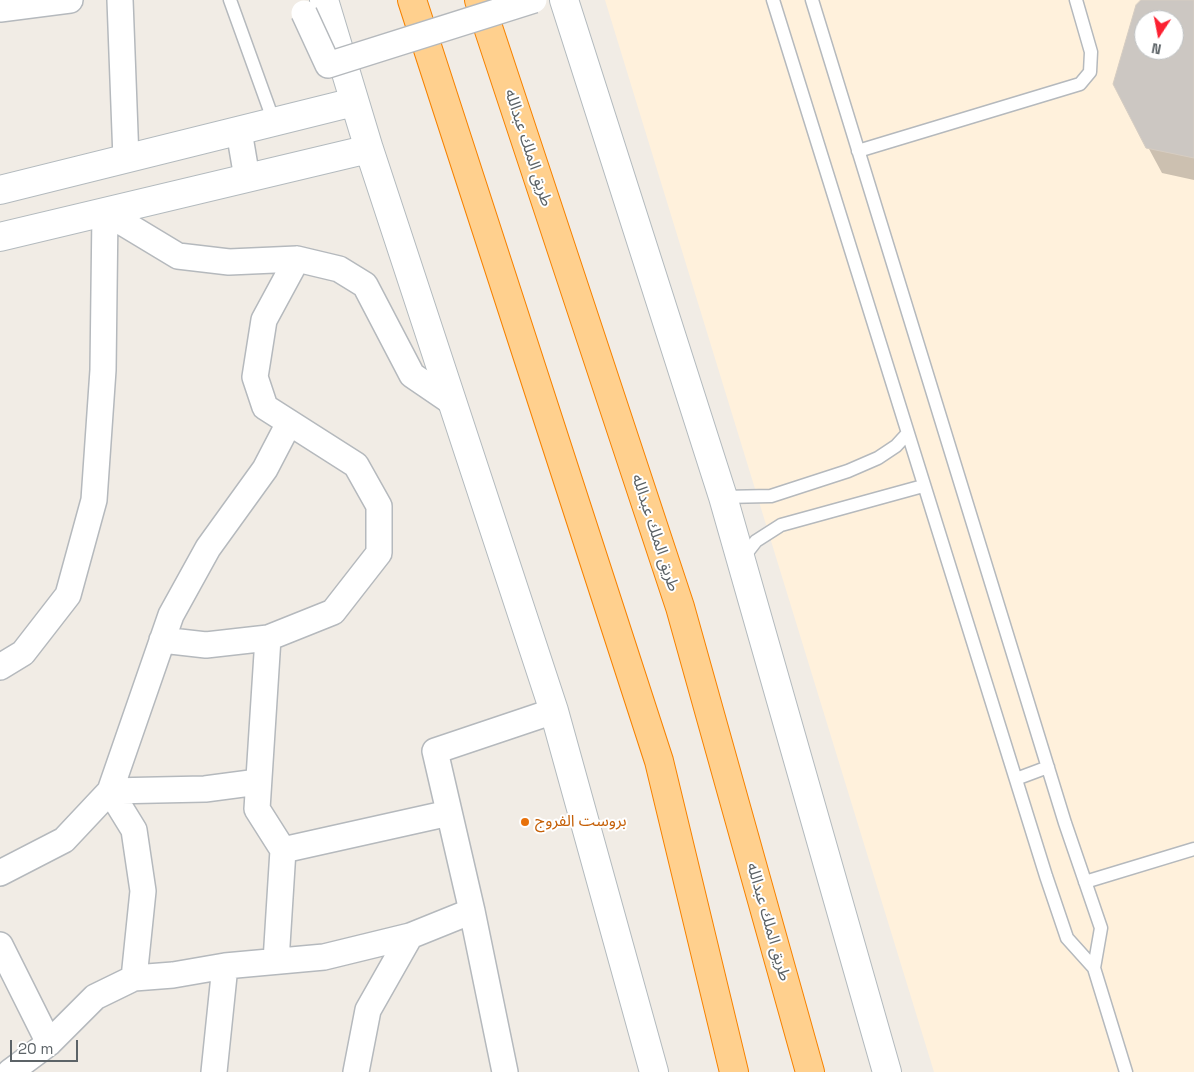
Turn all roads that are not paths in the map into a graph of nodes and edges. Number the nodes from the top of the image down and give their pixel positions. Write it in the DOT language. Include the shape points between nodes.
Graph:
graph roads {
  1 [pos="70,0"];
  2 [pos="120,0"];
  3 [pos="230,0"];
  4 [pos="412,0"];
  5 [pos="479,0"];
  6 [pos="534,0"];
  7 [pos="564,0"];
  8 [pos="773,0"];
  9 [pos="812,0"];
  10 [pos="1076,0"];
  11 [pos="7,6"];
  12 [pos="314,6"];
  13 [pos="354,102"];
  14 [pos="274,122"];
  15 [pos="239,131"];
  16 [pos="369,149"];
  17 [pos="858,151"];
  18 [pos="126,159"];
  19 [pos="247,178"];
  20 [pos="0,190"];
  21 [pos="104,212"];
  22 [pos="0,238"];
  23 [pos="297,259"];
  24 [pos="453,403"];
  25 [pos="289,423"];
  26 [pos="907,434"];
  27 [pos="923,486"];
  28 [pos="723,497"];
  29 [pos="741,561"];
  30 [pos="268,638"];
  31 [pos="162,640"];
  32 [pos="0,667"];
  33 [pos="554,711"];
  34 [pos="1048,767"];
  35 [pos="1016,779"];
  36 [pos="258,782"];
  37 [pos="110,791"];
  38 [pos="449,813"];
  39 [pos="1194,849"];
  40 [pos="283,850"];
  41 [pos="0,873"];
  42 [pos="1085,882"];
  43 [pos="472,911"];
  44 [pos="410,936"];
  45 [pos="0,945"];
  46 [pos="276,961"];
  47 [pos="225,966"];
  48 [pos="1094,968"];
  49 [pos="134,978"];
  50 [pos="49,1043"];
  51 [pos="10,1072"];
  52 [pos="214,1072"];
  53 [pos="356,1072"];
  54 [pos="504,1072"];
  55 [pos="654,1072"];
  56 [pos="734,1072"];
  57 [pos="810,1072"];
  58 [pos="887,1072"];
  59 [pos="1126,1072"];
  1 -- 11 [label="street"];
  2 -- 18 [label="street"];
  3 -- 14 [label="lane"];
  4 -- 56 [label="highway" via="659,761"];
  5 -- 57 [label="highway, طريق الملك عبدالله" via="680,607"];
  6 -- 12 [label="street, bridge" via="328,65"];
  7 -- 28 [label="main road"];
  8 -- 26 [label="lane"];
  9 -- 17 [label="lane"];
  10 -- 17 [label="lane" via="1091,52 1090,72 1080,84"];
  12 -- 13 [label="main road"];
  13 -- 14 [label="main road"];
  13 -- 16 [label="main road"];
  14 -- 15 [label="main road"];
  15 -- 18 [label="main road"];
  15 -- 19 [label="street"];
  16 -- 19 [label="main road"];
  16 -- 24 [label="main road"];
  17 -- 34 [label="lane"];
  18 -- 20 [label="main road"];
  19 -- 21 [label="main road"];
  21 -- 22 [label="main road"];
  21 -- 23 [label="street" via="178,256 229,262"];
  21 -- 32 [label="street" via="103,370 94,500 68,595 23,653"];
  23 -- 24 [label="street" via="339,269 365,285 412,374"];
  23 -- 25 [label="street" via="264,320 255,377 265,407"];
  24 -- 33 [label="main road"];
  25 -- 30 [label="street" via="356,465 379,506 379,554 333,612"];
  25 -- 31 [label="street" via="265,469 208,548 171,615"];
  26 -- 27 [label="lane"];
  26 -- 28 [label="lane" via="878,458 848,471 771,496"];
  27 -- 29 [label="lane" via="781,525 756,541"];
  27 -- 35 [label="lane"];
  28 -- 29 [label="main road"];
  29 -- 58 [label="main road"];
  30 -- 31 [label="street" via="206,646"];
  30 -- 36 [label="street"];
  31 -- 37 [label="street"];
  33 -- 38 [label="street" via="435,751"];
  33 -- 55 [label="main road"];
  34 -- 35 [label="lane"];
  34 -- 42 [label="lane"];
  35 -- 48 [label="lane" via="1067,938"];
  36 -- 37 [label="street" via="205,789"];
  36 -- 40 [label="street" via="257,809"];
  37 -- 41 [label="street" via="64,840"];
  37 -- 49 [label="street" via="134,830 143,891"];
  38 -- 40 [label="street"];
  38 -- 43 [label="street"];
  39 -- 42 [label="lane"];
  40 -- 46 [label="street"];
  42 -- 48 [label="lane" via="1101,928"];
  43 -- 44 [label="street"];
  43 -- 54 [label="street"];
  44 -- 46 [label="street" via="324,957"];
  44 -- 53 [label="street" via="368,1010"];
  45 -- 50 [label="street"];
  46 -- 47 [label="street"];
  47 -- 49 [label="street" via="173,976"];
  47 -- 52 [label="street"];
  48 -- 59 [label="lane"];
  49 -- 50 [label="street" via="95,997"];
  50 -- 51 [label="street"];
}
